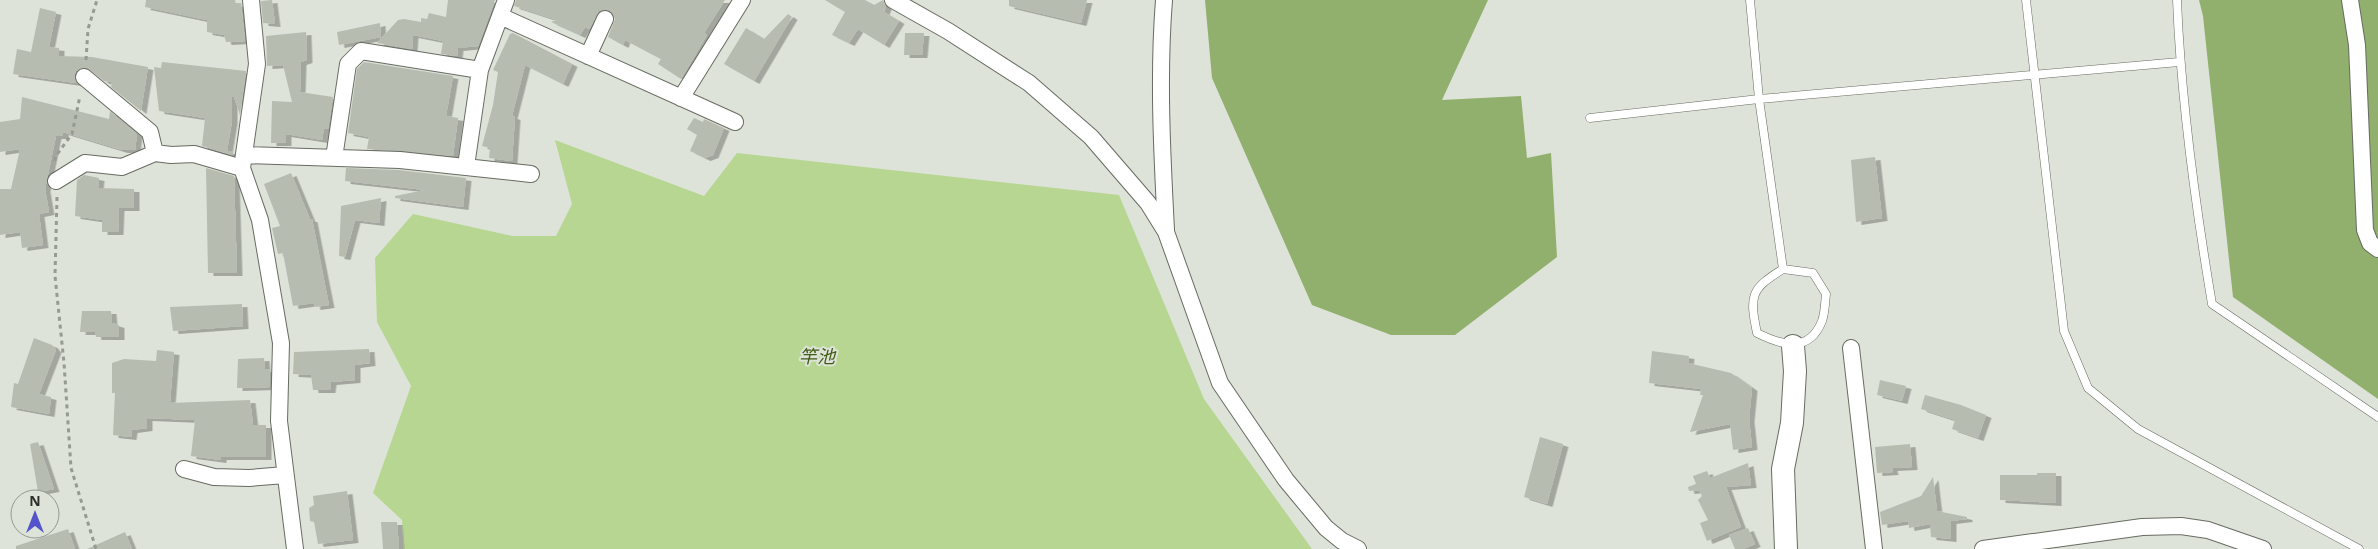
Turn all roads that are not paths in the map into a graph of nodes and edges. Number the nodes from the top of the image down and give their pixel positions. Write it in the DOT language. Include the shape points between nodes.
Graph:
graph roads {
  1 [pos="251,0"];
  2 [pos="506,0"];
  3 [pos="742,0"];
  4 [pos="894,0"];
  5 [pos="1164,0"];
  6 [pos="1750,0"];
  7 [pos="2026,0"];
  8 [pos="2177,0"];
  9 [pos="2350,0"];
  10 [pos="500,16"];
  11 [pos="605,19"];
  12 [pos="588,56"];
  13 [pos="2179,62"];
  14 [pos="480,70"];
  15 [pos="2033,74"];
  16 [pos="84,77"];
  17 [pos="681,98"];
  18 [pos="1760,98"];
  19 [pos="1590,118"];
  20 [pos="735,122"];
  21 [pos="155,152"];
  22 [pos="334,158"];
  23 [pos="243,162"];
  24 [pos="466,166"];
  25 [pos="531,174"];
  26 [pos="56,181"];
  27 [pos="1166,232"];
  28 [pos="2378,250"];
  29 [pos="1783,269"];
  30 [pos="1793,346"];
  31 [pos="1851,348"];
  32 [pos="2378,417"];
  33 [pos="184,469"];
  34 [pos="285,475"];
  35 [pos="295,549"];
  36 [pos="1358,549"];
  37 [pos="1786,549"];
  38 [pos="1874,549"];
  39 [pos="1982,549"];
  40 [pos="2263,549"];
  41 [pos="2359,549"];
  1 -- 23 [label="street" via="257,64"];
  2 -- 10 [label="street"];
  3 -- 17 [label="street"];
  4 -- 27 [label="street" via="1028,83 1091,137 1148,203"];
  5 -- 27 [label="street" via="1161,130"];
  6 -- 18 [label="lane"];
  7 -- 15 [label="lane"];
  8 -- 13 [label="lane"];
  9 -- 28 [label="street" via="2357,45 2365,230 2370,243"];
  10 -- 12 [label="street"];
  10 -- 14 [label="street"];
  11 -- 12 [label="street"];
  12 -- 17 [label="street"];
  13 -- 15 [label="lane"];
  13 -- 32 [label="lane" via="2212,304"];
  14 -- 22 [label="street" via="362,51 348,64"];
  14 -- 24 [label="street"];
  15 -- 18 [label="lane"];
  15 -- 41 [label="lane" via="2064,331 2088,388 2138,429"];
  16 -- 21 [label="street" via="150,132"];
  17 -- 20 [label="street"];
  18 -- 19 [label="lane"];
  18 -- 29 [label="lane"];
  21 -- 23 [label="street"];
  21 -- 26 [label="street" via="122,167 85,163"];
  22 -- 23 [label="street"];
  22 -- 24 [label="street"];
  23 -- 34 [label="street" via="260,220 281,343 279,421"];
  24 -- 25 [label="street"];
  27 -- 36 [label="street" via="1220,383 1286,480 1314,514 1331,532"];
  29 -- 30 [label="lane" via="1763,282 1754,293 1753,314 1757,333 1774,342"];
  29 -- 30 [label="lane" via="1813,273 1826,294 1822,321 1811,337"];
  30 -- 37 [label="street" via="1796,371 1784,469"];
  31 -- 38 [label="street"];
  33 -- 34 [label="street" via="214,477"];
  34 -- 35 [label="street"];
  39 -- 40 [label="street" via="2142,527 2181,526 2208,530"];
}
